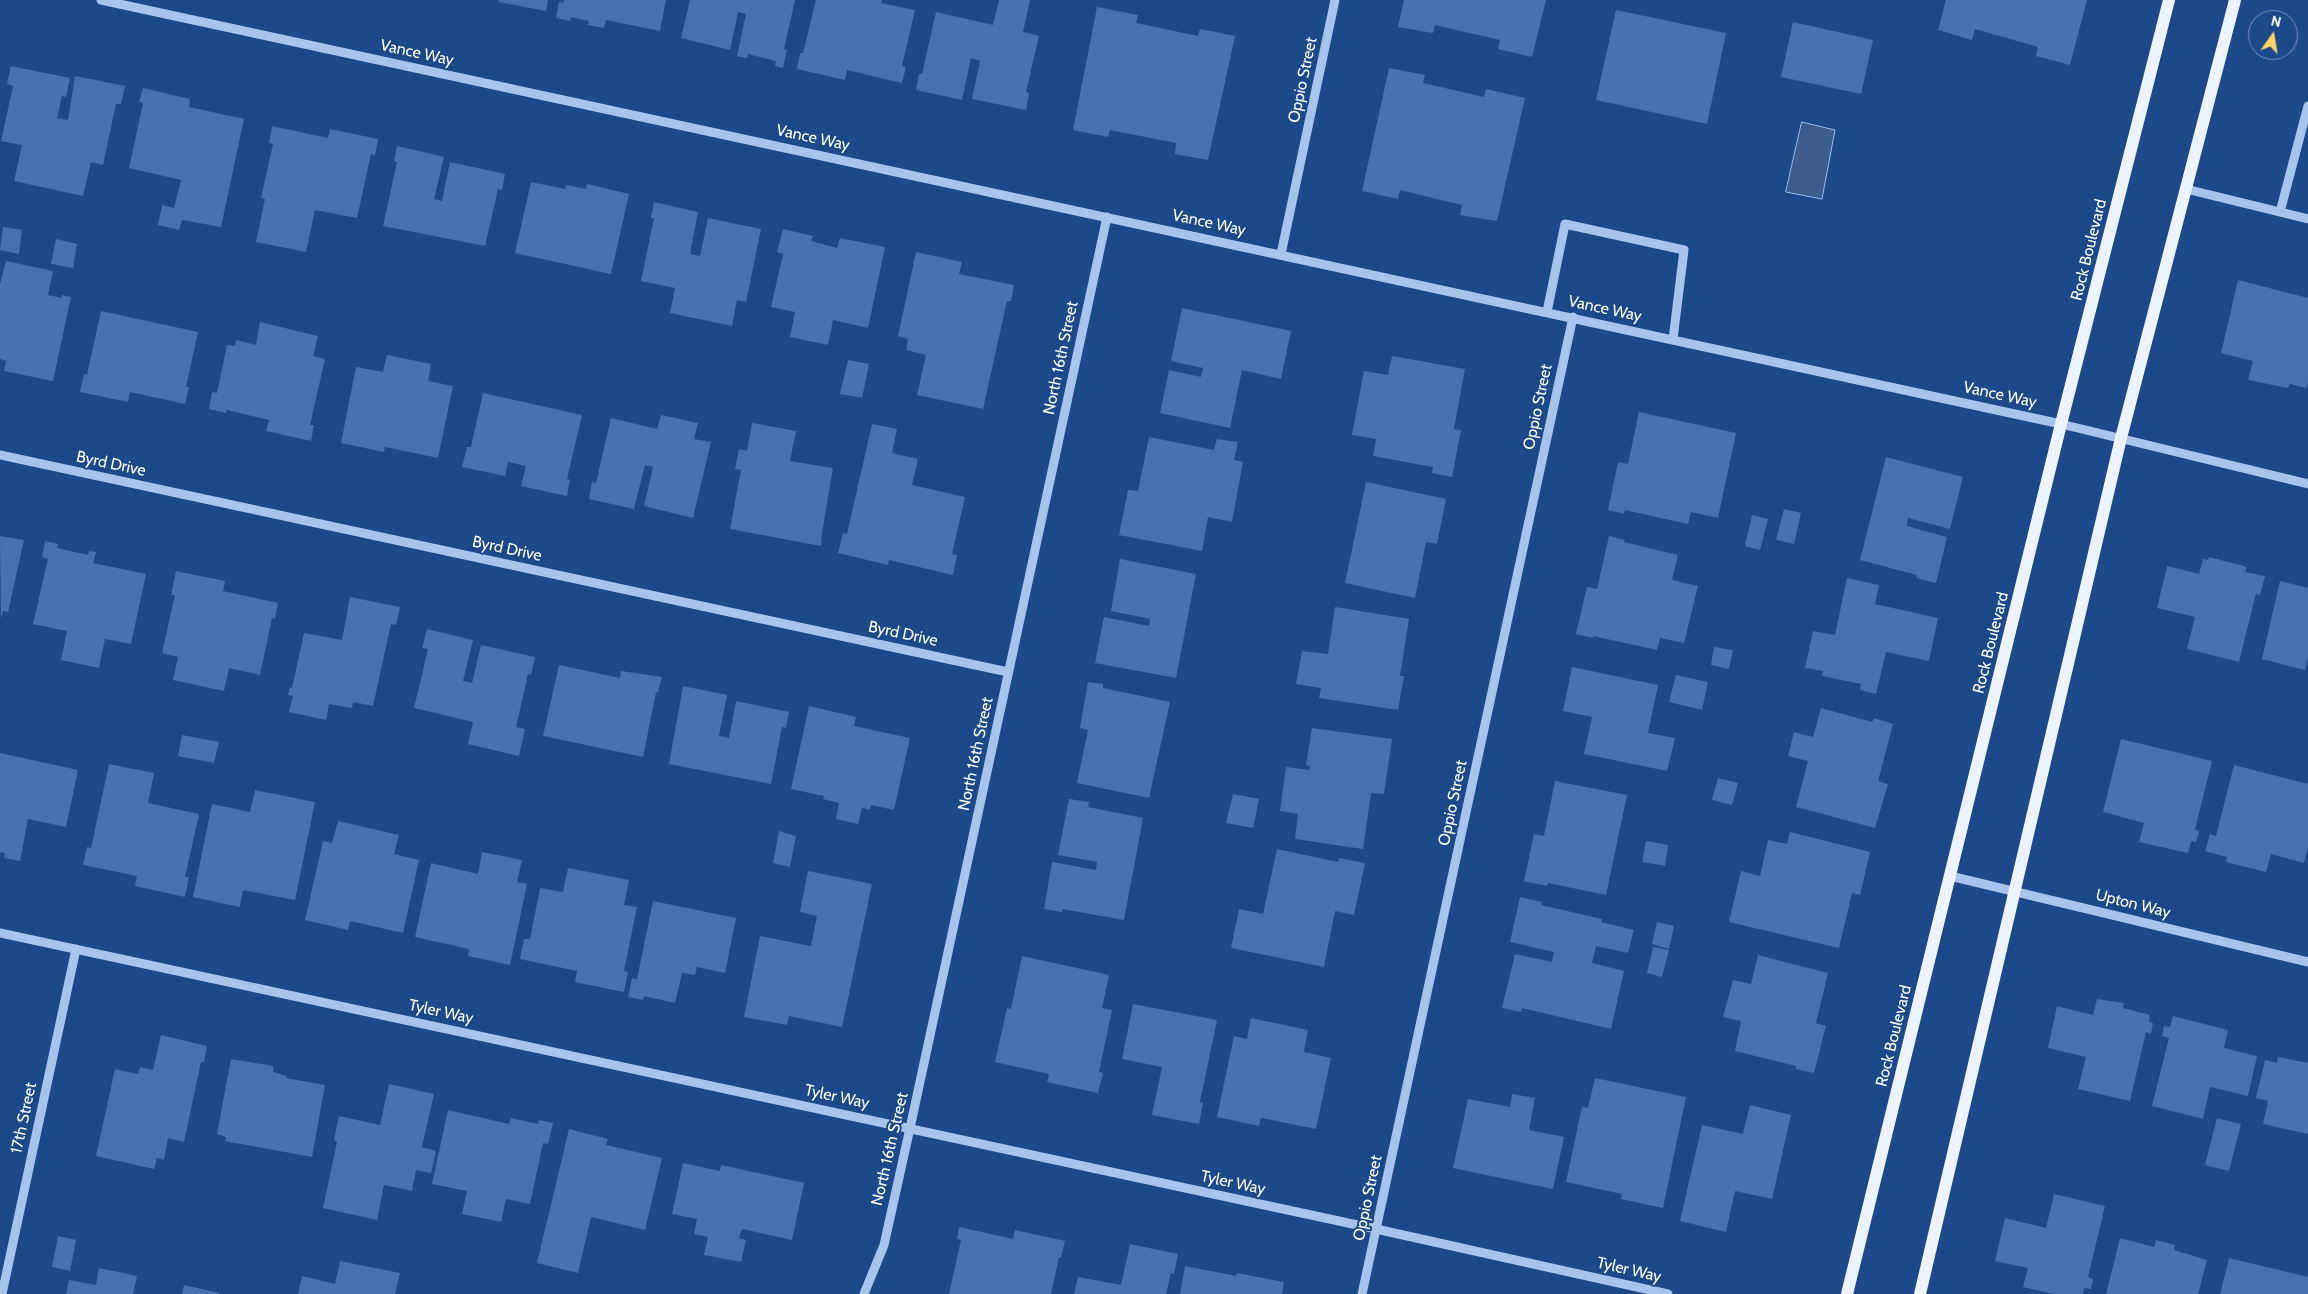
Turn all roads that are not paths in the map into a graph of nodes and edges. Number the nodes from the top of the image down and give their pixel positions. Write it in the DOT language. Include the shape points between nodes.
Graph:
graph roads {
  1 [pos="101,0"];
  2 [pos="1335,0"];
  3 [pos="2169,0"];
  4 [pos="2235,0"];
  5 [pos="2308,106"];
  6 [pos="2186,189"];
  7 [pos="2280,212"];
  8 [pos="1107,217"];
  9 [pos="2308,219"];
  10 [pos="1280,254"];
  11 [pos="1547,312"];
  12 [pos="1573,318"];
  13 [pos="1673,339"];
  14 [pos="2062,424"];
  15 [pos="2121,438"];
  16 [pos="0,455"];
  17 [pos="2308,484"];
  18 [pos="1008,672"];
  19 [pos="1950,876"];
  20 [pos="2015,890"];
  21 [pos="0,932"];
  22 [pos="76,949"];
  23 [pos="2308,962"];
  24 [pos="910,1128"];
  25 [pos="1376,1229"];
  26 [pos="2,1294"];
  27 [pos="864,1294"];
  28 [pos="1362,1294"];
  29 [pos="1668,1294"];
  30 [pos="1847,1294"];
  31 [pos="1920,1294"];
  1 -- 8 [label="street, Vance Way"];
  2 -- 10 [label="street, Oppio Street"];
  3 -- 14 [label="main road, Rock Boulevard"];
  4 -- 6 [label="main road"];
  5 -- 7 [label="street"];
  6 -- 7 [label="street"];
  6 -- 15 [label="main road"];
  7 -- 9 [label="street"];
  8 -- 10 [label="street, Vance Way"];
  8 -- 18 [label="street, North 16th Street"];
  10 -- 11 [label="street, Vance Way"];
  11 -- 12 [label="street, Vance Way"];
  11 -- 13 [label="street" via="1565,224 1684,250"];
  12 -- 13 [label="street, Vance Way"];
  12 -- 25 [label="street, Oppio Street"];
  13 -- 14 [label="street, Vance Way"];
  14 -- 15 [label="street, Vance Way"];
  14 -- 19 [label="main road, Rock Boulevard"];
  15 -- 17 [label="street, Vance Way"];
  15 -- 20 [label="main road"];
  16 -- 18 [label="street, Byrd Drive"];
  18 -- 24 [label="street, North 16th Street"];
  19 -- 20 [label="street, Upton Way"];
  19 -- 30 [label="main road, Rock Boulevard"];
  20 -- 23 [label="street, Upton Way"];
  20 -- 31 [label="main road"];
  21 -- 22 [label="street, Tyler Way"];
  22 -- 24 [label="street, Tyler Way"];
  22 -- 26 [label="street, 17th Street"];
  24 -- 25 [label="street, Tyler Way"];
  24 -- 27 [label="street, North 16th Street" via="884,1245"];
  25 -- 28 [label="street, Oppio Street"];
  25 -- 29 [label="street, Tyler Way"];
}
